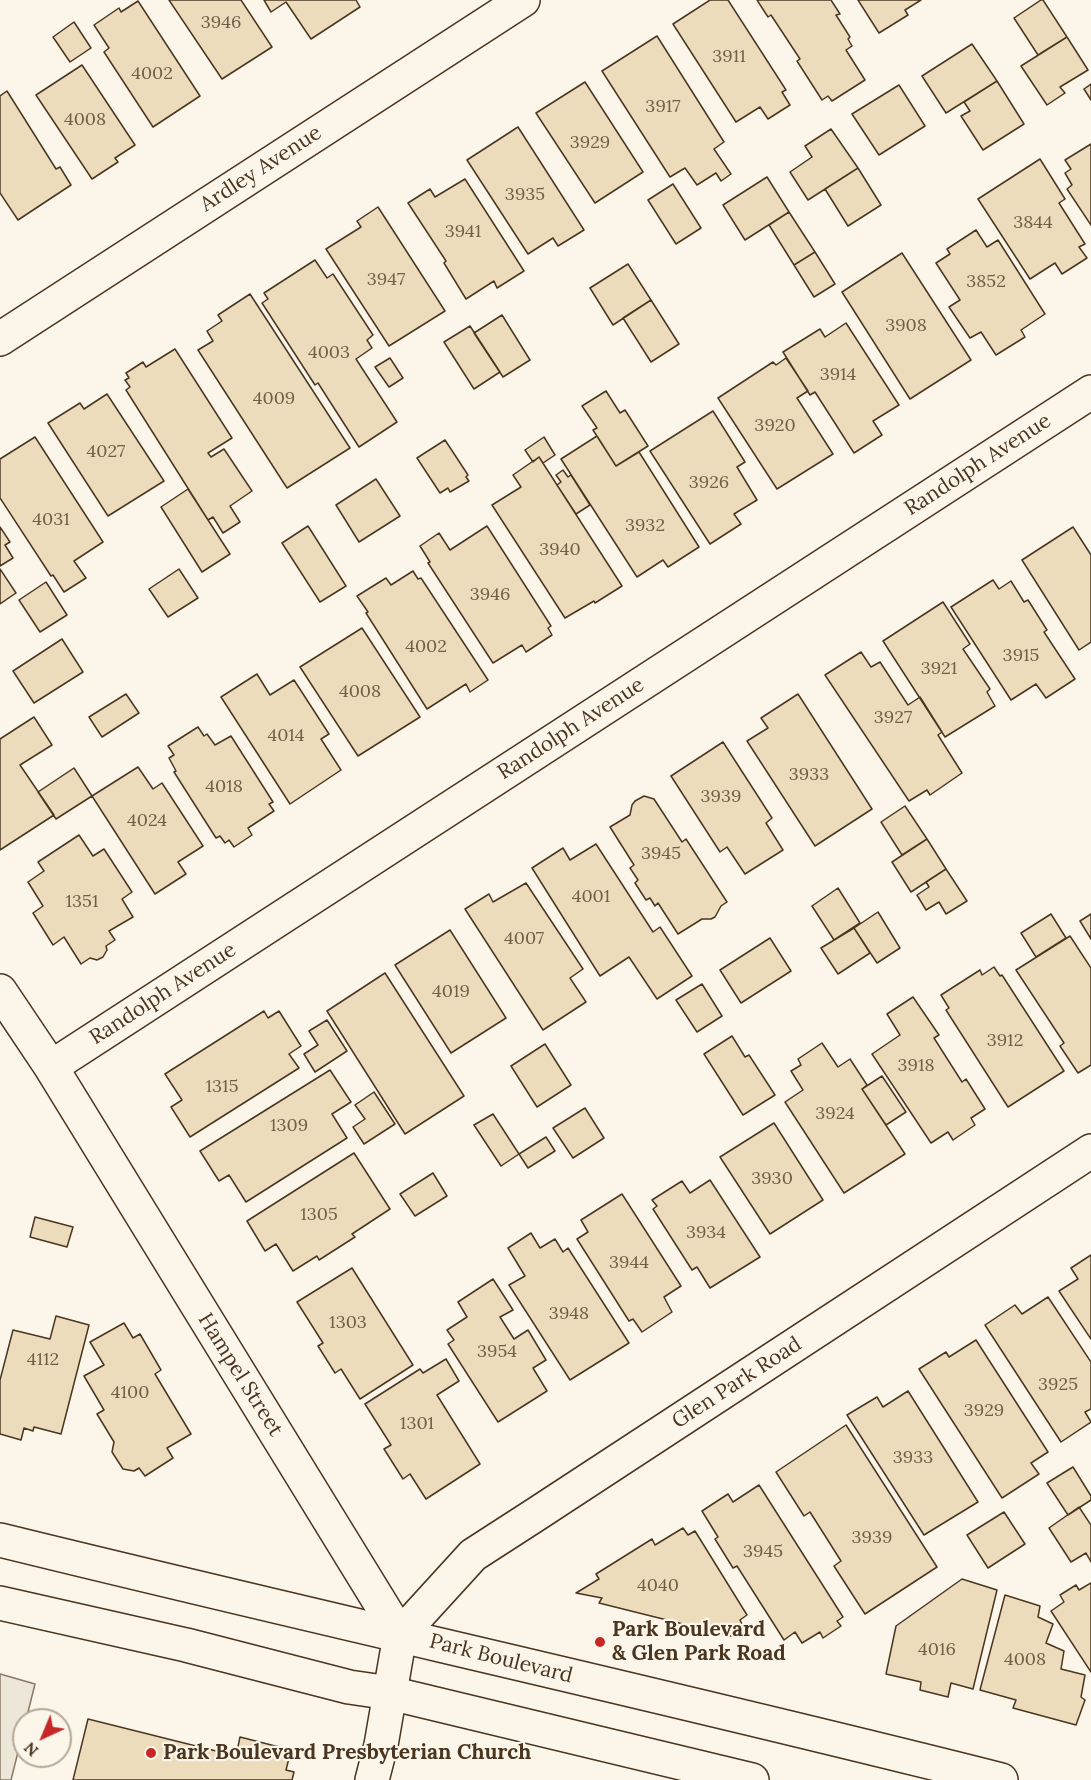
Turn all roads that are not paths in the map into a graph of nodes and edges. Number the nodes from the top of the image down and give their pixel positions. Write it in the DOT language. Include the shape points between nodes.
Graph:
graph roads {
  1 [pos="523,0"];
  2 [pos="0,339"];
  3 [pos="1091,392"];
  4 [pos="0,991"];
  5 [pos="51,1067"];
  6 [pos="1091,1151"];
  7 [pos="0,1540"];
  8 [pos="0,1603"];
  9 [pos="400,1635"];
  10 [pos="390,1693"];
  11 [pos="965,1776"];
  12 [pos="372,1780"];
  13 [pos="752,1780"];
  14 [pos="1001,1780"];
  1 -- 2 [label="street, Ardley Avenue"];
  3 -- 5 [label="street, Randolph Avenue"];
  4 -- 5 [label="street, Hampel Street"];
  5 -- 9 [label="street, Hampel Street"];
  6 -- 9 [label="street, Glen Park Road" via="473,1555"];
  7 -- 9 [label="street, Park Boulevard"];
  8 -- 10 [label="street" via="350,1687"];
  9 -- 10 [label="street"];
  9 -- 11 [label="street, Park Boulevard"];
  10 -- 12 [label="street"];
  10 -- 13 [label="street"];
  11 -- 14 [label="street, Park Boulevard"];
}
